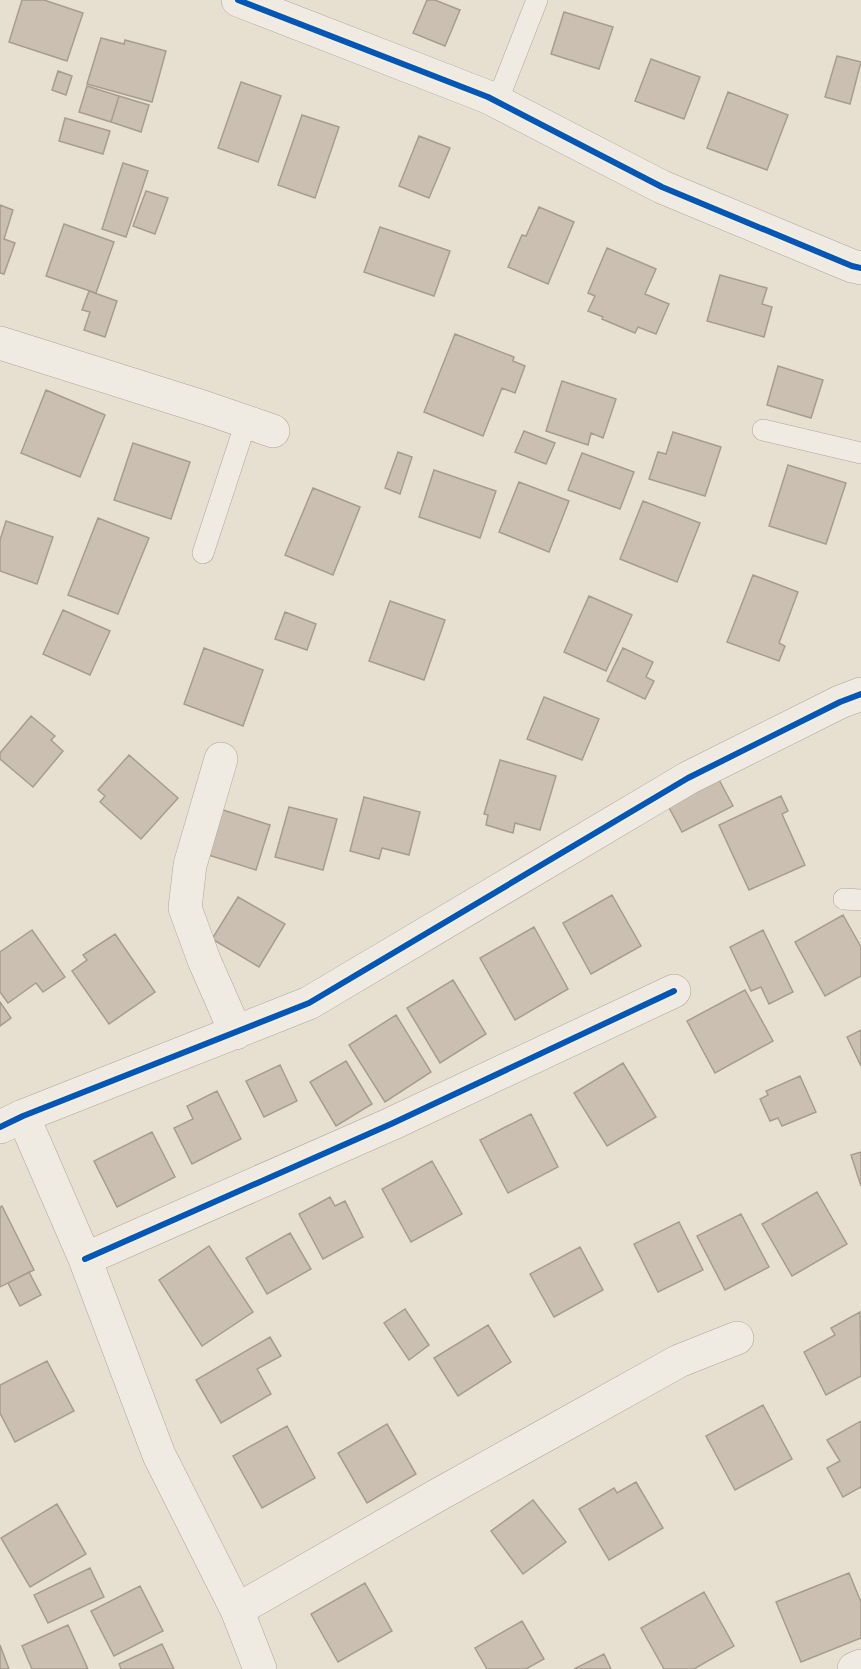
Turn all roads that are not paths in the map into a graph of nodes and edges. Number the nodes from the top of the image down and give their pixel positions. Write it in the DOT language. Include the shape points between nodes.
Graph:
graph roads {
  1 [pos="238,0"];
  2 [pos="537,0"];
  3 [pos="497,102"];
  4 [pos="861,268"];
  5 [pos="0,343"];
  6 [pos="259,427"];
  7 [pos="763,430"];
  8 [pos="861,453"];
  9 [pos="203,553"];
  10 [pos="861,694"];
  11 [pos="221,759"];
  12 [pos="674,991"];
  13 [pos="236,1033"];
  14 [pos="11,1122"];
  15 [pos="85,1259"];
  16 [pos="737,1338"];
  17 [pos="237,1610"];
  18 [pos="252,1666"];
  19 [pos="861,1666"];
  20 [pos="854,1669"];
  1 -- 3 [label="street"];
  2 -- 3 [label="lane"];
  3 -- 4 [label="street" via="662,187"];
  5 -- 6 [label="street"];
  6 -- 9 [label="lane"];
  7 -- 8 [label="lane"];
  10 -- 13 [label="street" via="688,778 309,1003"];
  11 -- 13 [label="street" via="190,865 185,908"];
  12 -- 15 [label="street" via="391,1124"];
  13 -- 14 [label="street"];
  14 -- 15 [label="street"];
  15 -- 17 [label="street" via="159,1455"];
  16 -- 17 [label="street" via="679,1361"];
  17 -- 18 [label="street"];
  19 -- 20 [label="street"];
}
